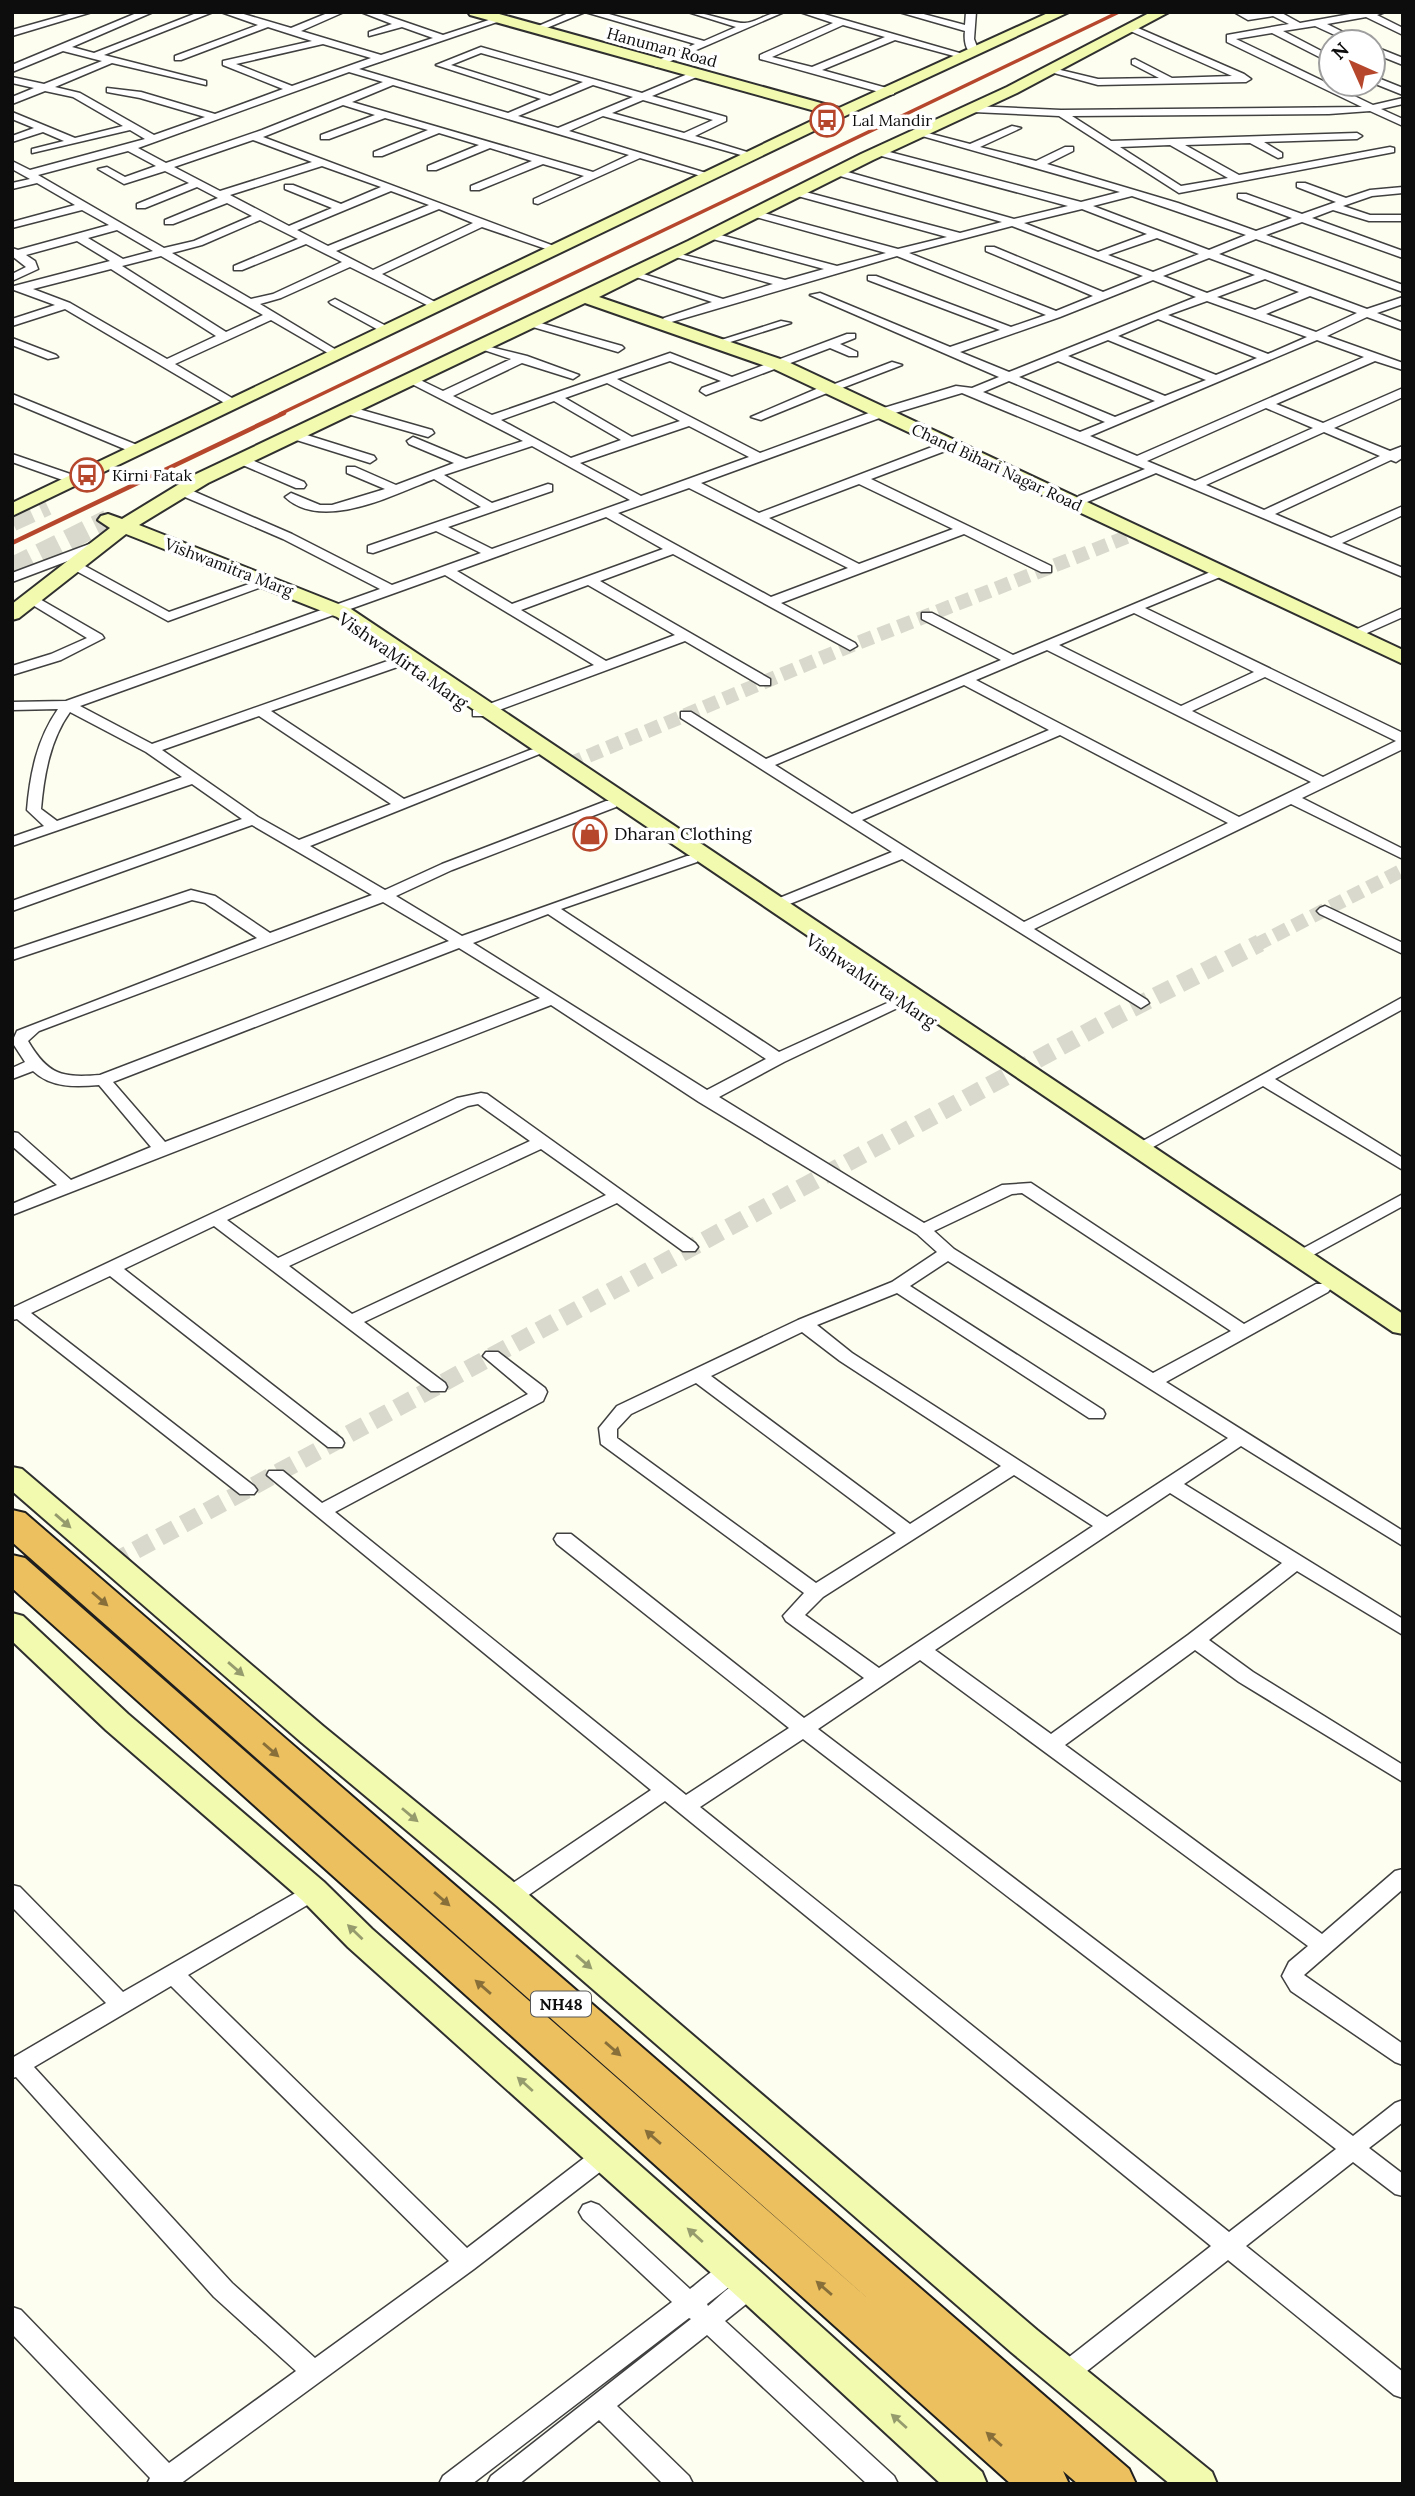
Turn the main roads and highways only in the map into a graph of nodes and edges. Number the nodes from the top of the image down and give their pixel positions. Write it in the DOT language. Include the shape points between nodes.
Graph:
graph roads {
  1 [pos="12,1522"];
  2 [pos="12,1567"];
  3 [pos="1045,2484"];
  4 [pos="1112,2484"];
  1 -- 4 [label="highway, NH48, one-way"];
  3 -- 2 [label="highway, NH48, one-way"];
}
